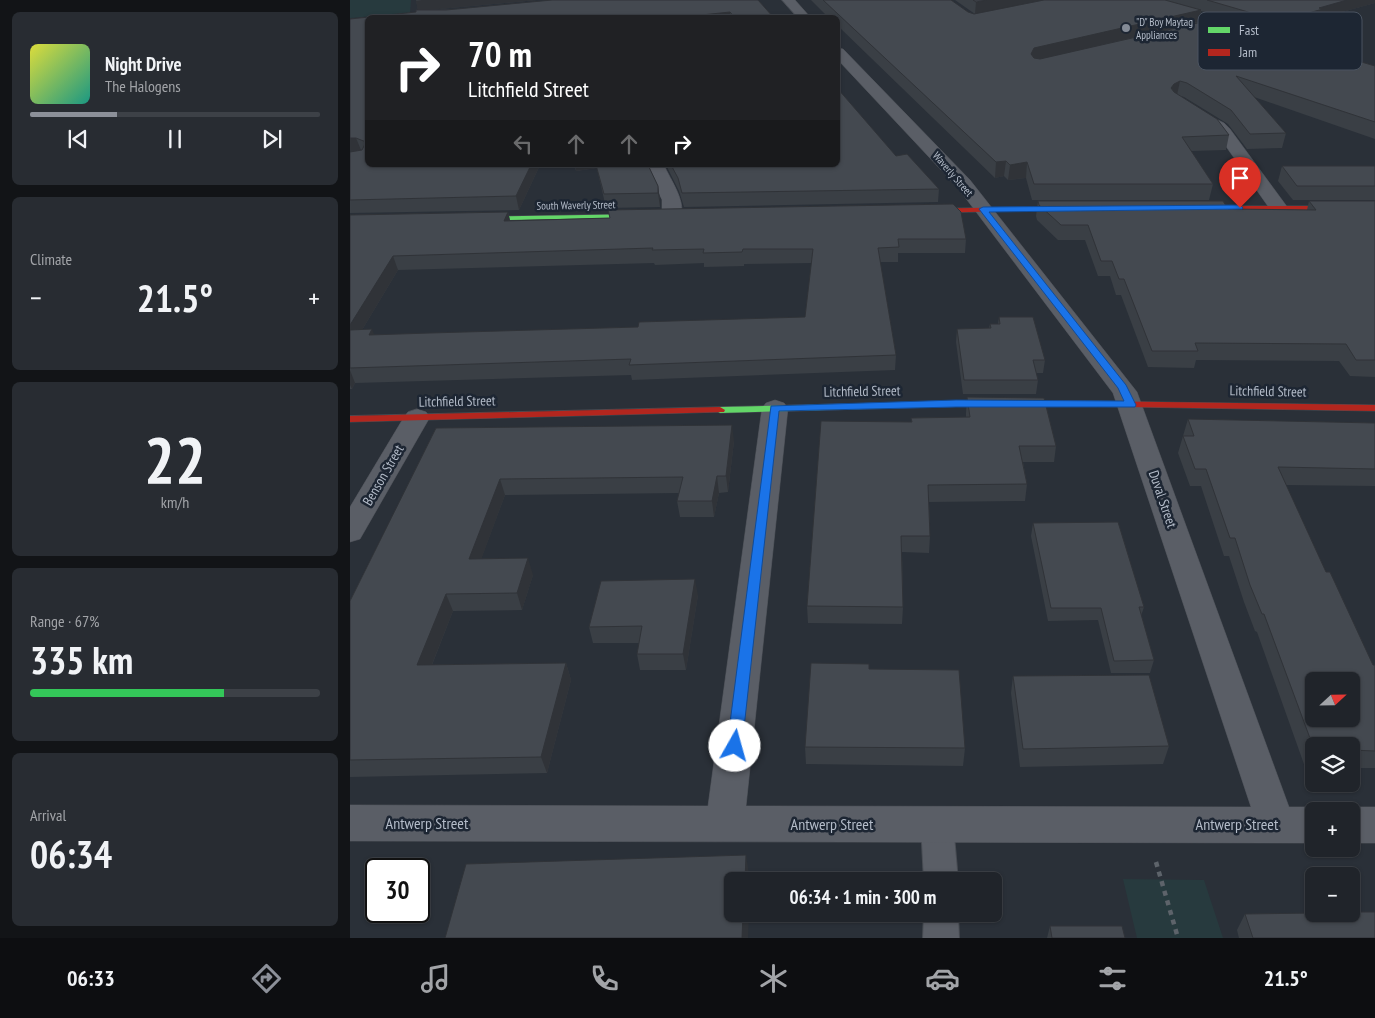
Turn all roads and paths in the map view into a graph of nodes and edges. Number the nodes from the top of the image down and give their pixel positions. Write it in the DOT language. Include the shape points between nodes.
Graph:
graph roads {
  1 [pos="788,0"];
  2 [pos="1144,0"];
  3 [pos="802,15"];
  4 [pos="1198,16"];
  5 [pos="840,54"];
  6 [pos="1184,107"];
  7 [pos="656,167"];
  8 [pos="1083,208"];
  9 [pos="1181,208"];
  10 [pos="1279,208"];
  11 [pos="1375,208"];
  12 [pos="983,209"];
  13 [pos="912,211"];
  14 [pos="668,216"];
  15 [pos="458,220"];
  16 [pos="1131,405"];
  17 [pos="774,408"];
  18 [pos="1375,408"];
  19 [pos="417,418"];
  20 [pos="350,419"];
  21 [pos="350,532"];
  22 [pos="350,823"];
  23 [pos="725,824"];
  24 [pos="937,824"];
  25 [pos="1149,824"];
  26 [pos="1276,824"];
  27 [pos="1305,824"];
  28 [pos="1360,825"];
  29 [pos="1375,825"];
  30 [pos="940,872"];
  31 [pos="941,922"];
  32 [pos="941,938"];
  33 [pos="1178,938"];
  1 -- 3 [label="street"];
  2 -- 4 [label="street"];
  5 -- 12 [label="street, Waverly Street" via="960,179"];
  6 -- 10 [label="street" via="1221,129"];
  7 -- 14 [label="street" via="671,200"];
  8 -- 12 [label="street, Waverly Street"];
  9 -- 10 [label="street"];
  10 -- 11 [label="street"];
  12 -- 13 [label="street"];
  12 -- 16 [label="street, Duval Street" via="1122,388"];
  14 -- 15 [label="street, South Waverly Street"];
  16 -- 17 [label="street, Litchfield Street" via="973,403"];
  16 -- 18 [label="street, Litchfield Street"];
  16 -- 26 [label="street, Duval Street"];
  17 -- 19 [label="street, Litchfield Street"];
  17 -- 23 [label="street"];
  19 -- 20 [label="street, Litchfield Street"];
  19 -- 21 [label="street, Benson Street"];
  22 -- 23 [label="street, Antwerp Street"];
  23 -- 24 [label="street, Antwerp Street"];
  24 -- 25 [label="street, Antwerp Street"];
  24 -- 30 [label="lane"];
  25 -- 26 [label="street, Antwerp Street"];
  25 -- 33 [label="path" via="1160,879"];
  26 -- 27 [label="street, Antwerp Street"];
  28 -- 29 [label="street"];
  31 -- 32 [label="lane"];
}
